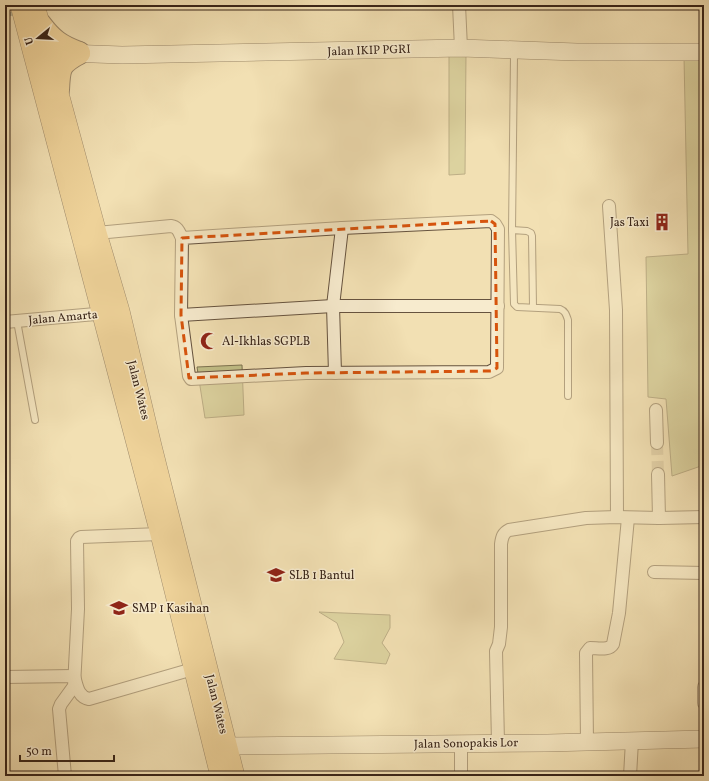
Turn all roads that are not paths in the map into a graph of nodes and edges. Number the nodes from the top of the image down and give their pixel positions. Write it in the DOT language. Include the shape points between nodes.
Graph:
graph roads {
  1 [pos="20,5"];
  2 [pos="459,5"];
  3 [pos="38,14"];
  4 [pos="461,48"];
  5 [pos="512,49"];
  6 [pos="704,52"];
  7 [pos="41,53"];
  8 [pos="79,54"];
  9 [pos="58,90"];
  10 [pos="609,206"];
  11 [pos="342,228"];
  12 [pos="512,230"];
  13 [pos="97,233"];
  14 [pos="182,238"];
  15 [pos="333,306"];
  16 [pos="498,306"];
  17 [pos="533,307"];
  18 [pos="111,312"];
  19 [pos="181,316"];
  20 [pos="11,321"];
  21 [pos="335,372"];
  22 [pos="568,396"];
  23 [pos="656,410"];
  24 [pos="35,420"];
  25 [pos="657,443"];
  26 [pos="658,474"];
  27 [pos="623,517"];
  28 [pos="704,517"];
  29 [pos="659,518"];
  30 [pos="160,534"];
  31 [pos="654,572"];
  32 [pos="704,573"];
  33 [pos="193,669"];
  34 [pos="74,676"];
  35 [pos="5,677"];
  36 [pos="704,687"];
  37 [pos="704,703"];
  38 [pos="704,739"];
  39 [pos="632,741"];
  40 [pos="587,742"];
  41 [pos="461,743"];
  42 [pos="498,743"];
  43 [pos="227,746"];
  44 [pos="66,776"];
  45 [pos="220,776"];
  46 [pos="235,776"];
  47 [pos="461,776"];
  48 [pos="630,776"];
  1 -- 7 [label="main road, Jalan Wates"];
  2 -- 4 [label="street"];
  3 -- 7 [label="main road, Jalan Wates"];
  3 -- 8 [label="highway" via="49,36 59,45"];
  4 -- 5 [label="main road, Jalan IKIP PGRI"];
  4 -- 8 [label="main road, Jalan IKIP PGRI"];
  5 -- 6 [label="main road, Jalan IKIP PGRI"];
  5 -- 12 [label="lane"];
  7 -- 8 [label="main road, Jalan IKIP PGRI"];
  7 -- 9 [label="main road, Jalan Wates"];
  7 -- 18 [label="main road, Jalan Wates"];
  8 -- 9 [label="highway" via="66,60 62,66"];
  9 -- 13 [label="main road, Jalan Wates"];
  10 -- 27 [label="street" via="616,310"];
  11 -- 14 [label="street"];
  11 -- 15 [label="street"];
  11 -- 16 [label="street" via="491,220 498,229"];
  12 -- 17 [label="lane" via="527,231 532,236"];
  12 -- 17 [label="lane" via="513,303 517,307"];
  13 -- 14 [label="street" via="170,226 176,228"];
  13 -- 18 [label="main road, Jalan Wates"];
  14 -- 19 [label="street"];
  15 -- 16 [label="street"];
  15 -- 19 [label="street"];
  15 -- 21 [label="street"];
  16 -- 21 [label="street" via="497,368 492,371"];
  17 -- 22 [label="lane" via="560,309 566,314"];
  18 -- 20 [label="street, Jalan Amarta"];
  18 -- 30 [label="main road, Jalan Wates"];
  18 -- 43 [label="main road, Jalan Wates" via="154,453"];
  19 -- 21 [label="street" via="191,379"];
  20 -- 24 [label="lane"];
  23 -- 25 [label="street"];
  26 -- 29 [label="street"];
  27 -- 29 [label="street"];
  27 -- 40 [label="street" via="619,613 613,644 607,648 590,648 586,653"];
  27 -- 42 [label="street" via="586,518 510,530 503,535 502,627 496,651"];
  28 -- 29 [label="street"];
  30 -- 33 [label="main road, Jalan Wates"];
  30 -- 34 [label="street" via="78,539 78,609"];
  31 -- 32 [label="street"];
  33 -- 34 [label="street" via="89,699 79,693"];
  33 -- 45 [label="main road, Jalan Wates"];
  34 -- 35 [label="street"];
  34 -- 44 [label="street" via="74,686 59,709"];
  36 -- 37 [label="street"];
  38 -- 39 [label="main road, Jalan Sonopakis Lor"];
  39 -- 40 [label="main road, Jalan Sonopakis Lor"];
  39 -- 48 [label="street"];
  40 -- 42 [label="main road, Jalan Sonopakis Lor"];
  41 -- 42 [label="main road, Jalan Sonopakis Lor"];
  41 -- 43 [label="main road, Jalan Sonopakis Lor"];
  41 -- 47 [label="street"];
  43 -- 46 [label="main road, Jalan Wates"];
}
